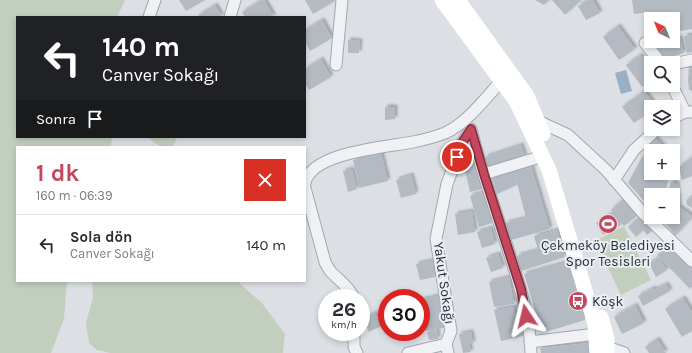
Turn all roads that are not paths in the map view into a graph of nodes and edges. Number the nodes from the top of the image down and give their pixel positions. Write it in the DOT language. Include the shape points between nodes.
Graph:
graph roads {
  1 [pos="155,0"];
  2 [pos="235,0"];
  3 [pos="342,0"];
  4 [pos="442,0"];
  5 [pos="458,0"];
  6 [pos="150,16"];
  7 [pos="230,16"];
  8 [pos="649,48"];
  9 [pos="655,56"];
  10 [pos="692,60"];
  11 [pos="680,63"];
  12 [pos="336,65"];
  13 [pos="501,80"];
  14 [pos="676,92"];
  15 [pos="475,109"];
  16 [pos="689,112"];
  17 [pos="533,122"];
  18 [pos="471,129"];
  19 [pos="649,136"];
  20 [pos="543,156"];
  21 [pos="484,174"];
  22 [pos="306,180"];
  23 [pos="614,180"];
  24 [pos="306,192"];
  25 [pos="692,261"];
  26 [pos="348,289"];
  27 [pos="596,334"];
  28 [pos="354,341"];
  29 [pos="531,348"];
  30 [pos="447,349"];
  31 [pos="604,351"];
  32 [pos="357,353"];
  33 [pos="408,353"];
  34 [pos="624,353"];
  1 -- 6 [label="street"];
  2 -- 7 [label="street"];
  3 -- 12 [label="street"];
  4 -- 13 [label="main road"];
  5 -- 17 [label="main road" via="527,96"];
  8 -- 9 [label="street"];
  10 -- 11 [label="street"];
  13 -- 15 [label="street"];
  13 -- 17 [label="main road"];
  14 -- 16 [label="street"];
  15 -- 18 [label="street"];
  15 -- 22 [label="street" via="457,127 444,133 324,162 312,170"];
  17 -- 20 [label="main road"];
  17 -- 23 [label="street" via="568,135"];
  17 -- 31 [label="main road" via="557,167 607,338"];
  18 -- 21 [label="street"];
  18 -- 30 [label="street, Yakut Sokağı" via="462,143 447,184 436,239 451,331"];
  19 -- 23 [label="street" via="634,150"];
  20 -- 21 [label="street"];
  20 -- 27 [label="main road" via="558,196"];
  21 -- 29 [label="street" via="521,289"];
  23 -- 25 [label="street" via="642,212"];
  24 -- 26 [label="street" via="325,262"];
  27 -- 29 [label="street"];
  27 -- 31 [label="main road"];
  28 -- 32 [label="street"];
  30 -- 33 [label="street"];
  31 -- 34 [label="street"];
}
